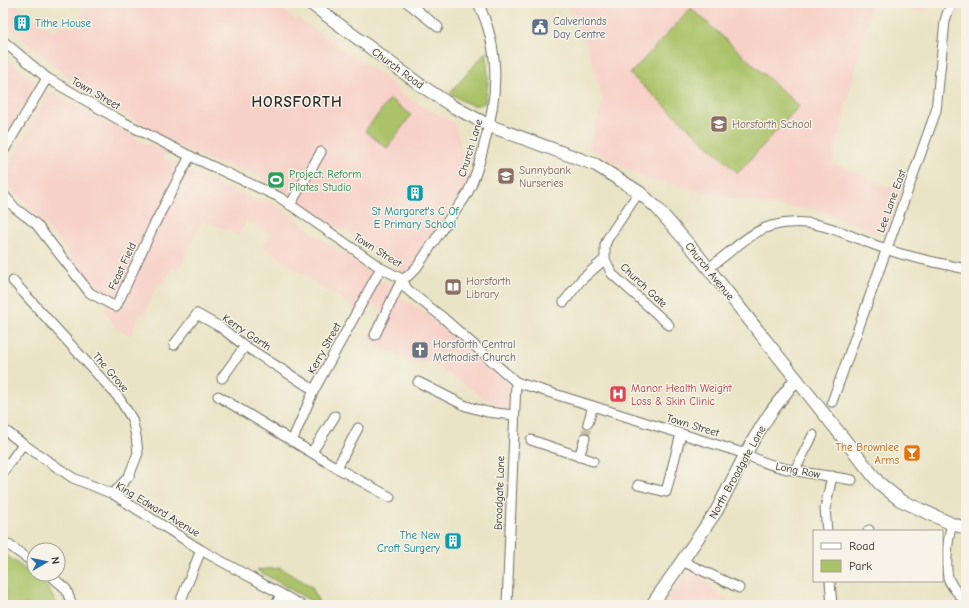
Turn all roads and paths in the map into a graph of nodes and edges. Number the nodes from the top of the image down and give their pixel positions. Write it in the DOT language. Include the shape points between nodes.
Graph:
graph roads {
  1 [pos="310,3"];
  2 [pos="408,3"];
  3 [pos="478,3"];
  4 [pos="953,3"];
  5 [pos="438,27"];
  6 [pos="3,41"];
  7 [pos="47,78"];
  8 [pos="490,126"];
  9 [pos="3,152"];
  10 [pos="321,152"];
  11 [pos="190,156"];
  12 [pos="639,192"];
  13 [pos="3,195"];
  14 [pos="290,205"];
  15 [pos="886,250"];
  16 [pos="606,259"];
  17 [pos="381,268"];
  18 [pos="708,268"];
  19 [pos="966,269"];
  20 [pos="402,279"];
  21 [pos="13,281"];
  22 [pos="564,302"];
  23 [pos="669,325"];
  24 [pos="375,336"];
  25 [pos="174,345"];
  26 [pos="245,346"];
  27 [pos="222,378"];
  28 [pos="796,379"];
  29 [pos="418,382"];
  30 [pos="516,382"];
  31 [pos="314,390"];
  32 [pos="218,396"];
  33 [pos="832,402"];
  34 [pos="593,406"];
  35 [pos="514,415"];
  36 [pos="335,416"];
  37 [pos="588,423"];
  38 [pos="358,428"];
  39 [pos="3,429"];
  40 [pos="681,434"];
  41 [pos="813,435"];
  42 [pos="585,438"];
  43 [pos="530,440"];
  44 [pos="292,441"];
  45 [pos="23,444"];
  46 [pos="312,452"];
  47 [pos="746,454"];
  48 [pos="579,457"];
  49 [pos="593,461"];
  50 [pos="337,468"];
  51 [pos="795,470"];
  52 [pos="3,472"];
  53 [pos="832,476"];
  54 [pos="852,480"];
  55 [pos="638,485"];
  56 [pos="113,494"];
  57 [pos="390,497"];
  58 [pos="952,524"];
  59 [pos="966,528"];
  60 [pos="827,530"];
  61 [pos="3,541"];
  62 [pos="201,550"];
  63 [pos="26,557"];
  64 [pos="682,561"];
  65 [pos="58,582"];
  66 [pos="830,582"];
  67 [pos="739,588"];
  68 [pos="281,594"];
  69 [pos="964,600"];
  70 [pos="72,605"];
  71 [pos="179,605"];
  72 [pos="276,605"];
  73 [pos="301,605"];
  74 [pos="507,605"];
  75 [pos="652,605"];
  76 [pos="832,605"];
  1 -- 8 [label="street, Church Road" via="419,84 452,106"];
  2 -- 5 [label="street"];
  3 -- 8 [label="street, Church Lane" via="494,50 494,106"];
  4 -- 15 [label="street, Lee Lane East" via="945,21 936,111"];
  6 -- 7 [label="street, Town Street"];
  7 -- 9 [label="street"];
  7 -- 11 [label="street, Town Street" via="123,122"];
  8 -- 12 [label="street, Church Avenue" via="596,165"];
  8 -- 20 [label="street, Church Lane" via="475,176 466,194 417,267"];
  10 -- 14 [label="street"];
  11 -- 13 [label="street, Feast Field" via="116,307 90,292 36,224 14,208"];
  11 -- 14 [label="street, Town Street"];
  12 -- 16 [label="street, Church Gate" via="608,238"];
  12 -- 18 [label="street, Church Avenue" via="657,208"];
  14 -- 17 [label="street, Town Street"];
  15 -- 18 [label="street" via="838,230 813,223 790,223 770,226 756,233"];
  15 -- 19 [label="street"];
  15 -- 33 [label="street, Lee Lane East"];
  16 -- 22 [label="street, Church Gate" via="581,280"];
  16 -- 23 [label="street, Church Gate" via="612,274"];
  17 -- 20 [label="street, Town Street"];
  17 -- 31 [label="street, Kerry Street"];
  18 -- 28 [label="street, Church Avenue"];
  20 -- 24 [label="street"];
  20 -- 30 [label="street, Town Street" via="407,289"];
  21 -- 56 [label="street, The Grove" via="119,398 132,419 138,453 129,476"];
  25 -- 26 [label="street, Kerry Garth" via="197,314"];
  26 -- 27 [label="street"];
  26 -- 31 [label="street, Kerry Garth"];
  28 -- 47 [label="street, North Broadgate Lane" via="771,412"];
  28 -- 58 [label="street, Church Avenue" via="879,483 900,500"];
  29 -- 35 [label="street" via="466,406 487,412"];
  30 -- 34 [label="street, Town Street"];
  30 -- 35 [label="street, Broadgate Lane"];
  31 -- 44 [label="street, Kerry Street"];
  32 -- 44 [label="street"];
  34 -- 37 [label="street"];
  34 -- 40 [label="street, Town Street"];
  35 -- 74 [label="street, Broadgate Lane"];
  36 -- 46 [label="street"];
  38 -- 50 [label="street"];
  39 -- 45 [label="street, King Edward Avenue"];
  40 -- 47 [label="street, Town Street"];
  40 -- 55 [label="street" via="666,492"];
  41 -- 51 [label="street"];
  42 -- 48 [label="street"];
  43 -- 48 [label="street"];
  44 -- 46 [label="street"];
  45 -- 52 [label="street"];
  45 -- 56 [label="street, King Edward Avenue" via="73,478"];
  46 -- 50 [label="street"];
  47 -- 51 [label="street, Long Row" via="770,464"];
  47 -- 64 [label="street, North Broadgate Lane" via="717,510"];
  48 -- 49 [label="street"];
  50 -- 57 [label="street"];
  51 -- 53 [label="street, Long Row"];
  53 -- 54 [label="street, Long Row"];
  53 -- 60 [label="street" via="825,509"];
  56 -- 62 [label="street, King Edward Avenue"];
  58 -- 59 [label="street"];
  58 -- 69 [label="street" via="948,577"];
  61 -- 63 [label="street"];
  62 -- 68 [label="street, King Edward Avenue"];
  62 -- 71 [label="street"];
  64 -- 67 [label="street"];
  64 -- 75 [label="street, North Broadgate Lane"];
  65 -- 70 [label="street" via="66,589"];
  66 -- 76 [label="street"];
  68 -- 72 [label="street"];
  68 -- 73 [label="street, King Edward Avenue"];
}
